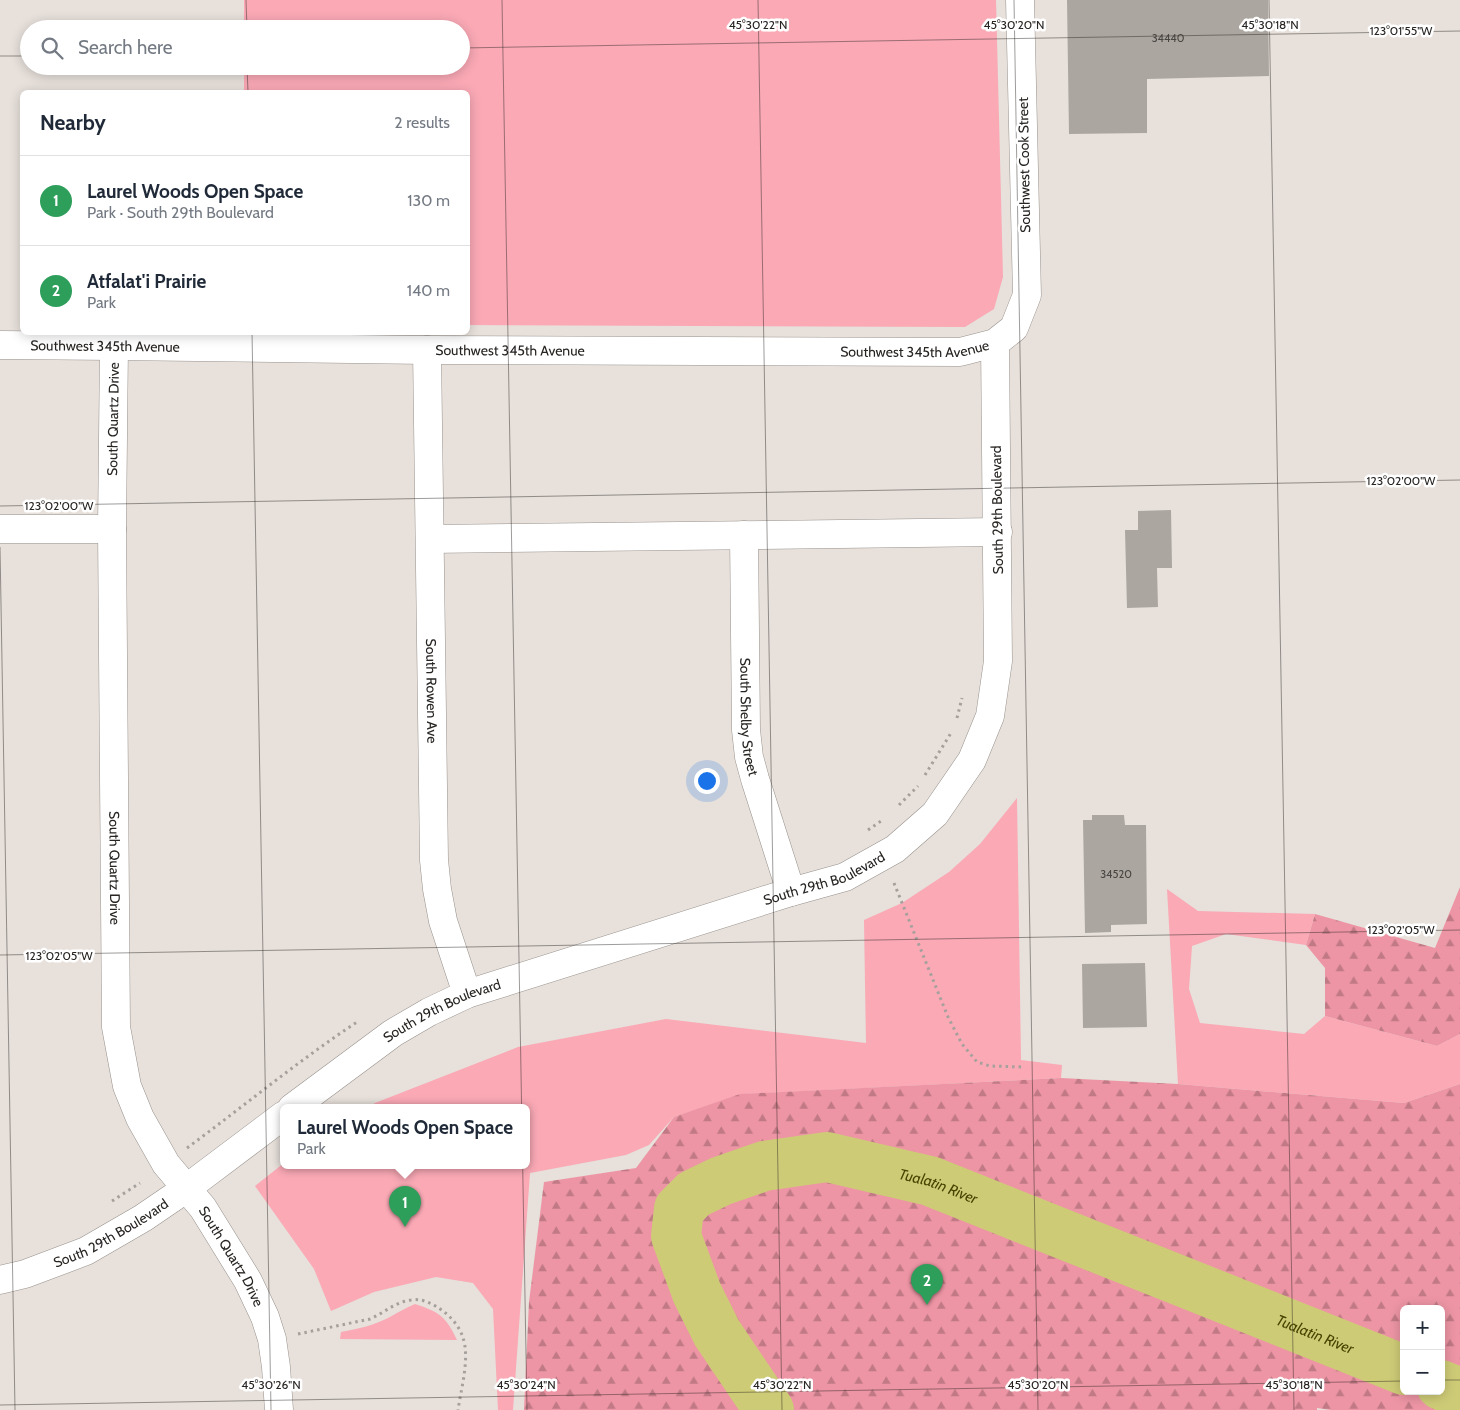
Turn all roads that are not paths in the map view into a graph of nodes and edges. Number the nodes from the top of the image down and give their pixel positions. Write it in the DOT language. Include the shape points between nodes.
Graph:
graph roads {
  1 [pos="1020,0"];
  2 [pos="1005,335"];
  3 [pos="0,345"];
  4 [pos="114,346"];
  5 [pos="428,350"];
  6 [pos="0,529"];
  7 [pos="112,529"];
  8 [pos="998,532"];
  9 [pos="744,535"];
  10 [pos="430,539"];
  11 [pos="792,892"];
  12 [pos="467,994"];
  13 [pos="297,1104"];
  14 [pos="280,1117"];
  15 [pos="187,1188"];
  16 [pos="0,1280"];
  17 [pos="278,1410"];
  1 -- 2 [label="street, Southwest Cook Street" via="1027,295"];
  2 -- 5 [label="street, Southwest 345th Avenue" via="960,352"];
  2 -- 8 [label="street, South 29th Boulevard" via="996,374"];
  3 -- 4 [label="street, Southwest 345th Avenue"];
  4 -- 5 [label="street, Southwest 345th Avenue"];
  4 -- 7 [label="street, South Quartz Drive"];
  5 -- 10 [label="street, South Rowen Ave"];
  6 -- 7 [label="street"];
  7 -- 15 [label="street, South Quartz Drive" via="116,1027 127,1086 140,1118 166,1164"];
  8 -- 9 [label="street"];
  8 -- 11 [label="street, South 29th Boulevard" via="998,661 990,716 972,760 935,814 895,849 845,877"];
  9 -- 10 [label="street"];
  9 -- 11 [label="street, South Shelby Street" via="746,730 750,757"];
  10 -- 12 [label="street, South Rowen Ave" via="434,860 443,921"];
  11 -- 12 [label="street, South 29th Boulevard"];
  12 -- 13 [label="street, South 29th Boulevard" via="393,1033"];
  14 -- 15 [label="street, South 29th Boulevard"];
  15 -- 16 [label="street, South 29th Boulevard" via="86,1251 26,1274"];
  15 -- 17 [label="street, South Quartz Drive" via="248,1281 265,1317 276,1367"];
}
